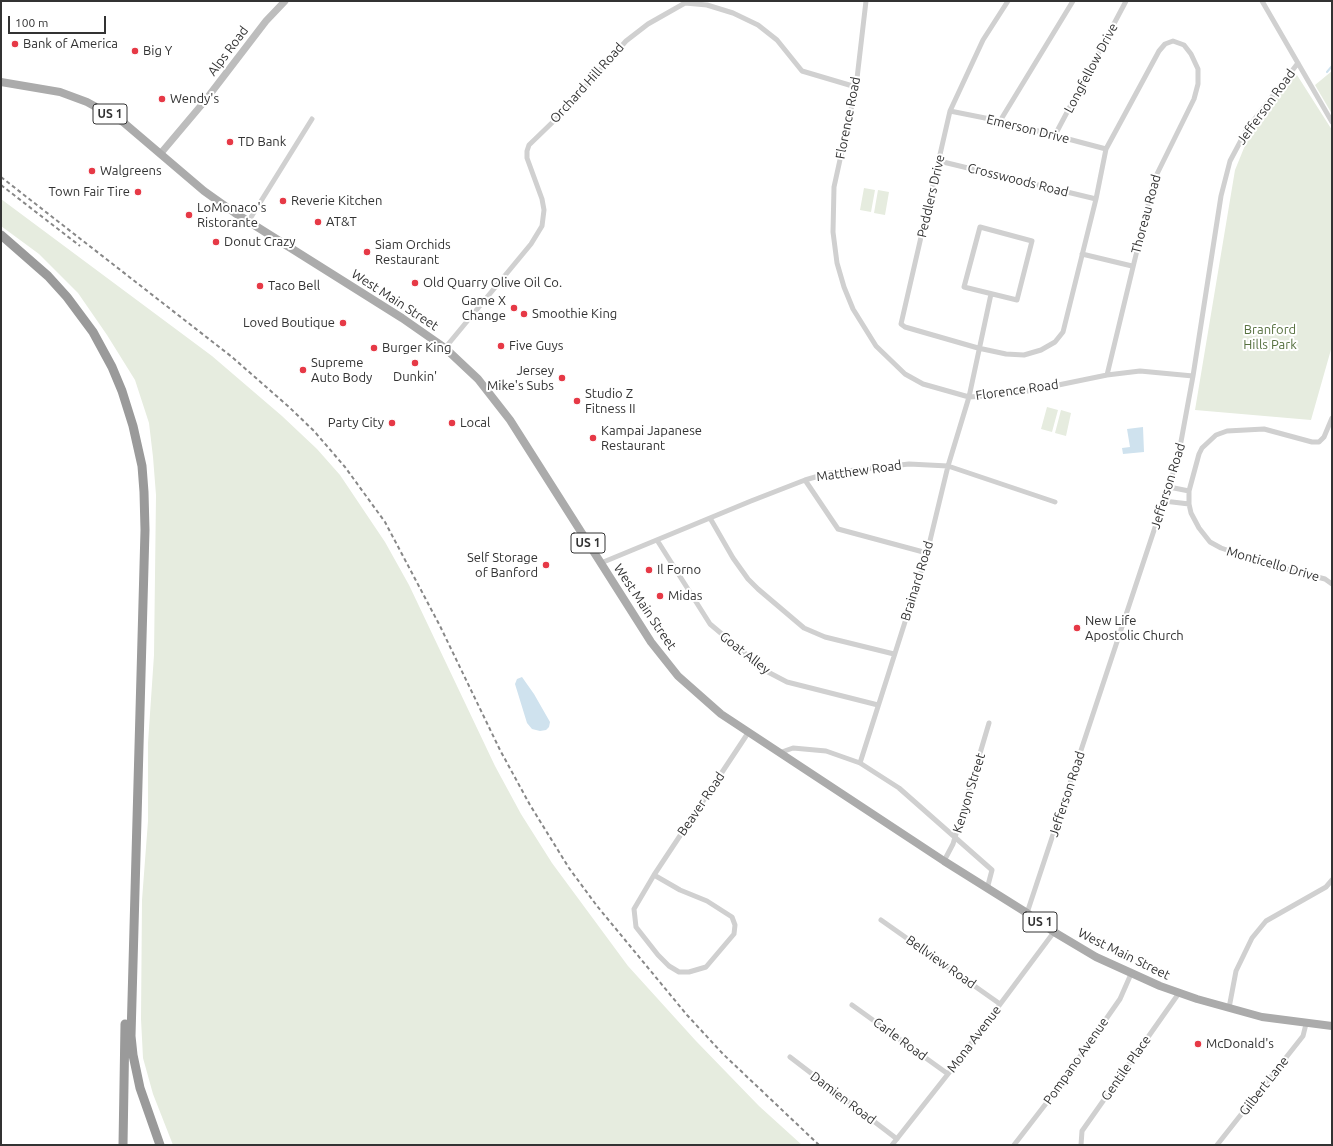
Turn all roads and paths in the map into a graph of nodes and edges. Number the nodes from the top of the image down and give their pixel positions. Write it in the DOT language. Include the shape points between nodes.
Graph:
graph roads {
  1 [pos="285,1"];
  2 [pos="866,1"];
  3 [pos="1008,1"];
  4 [pos="1073,1"];
  5 [pos="1126,1"];
  6 [pos="1262,1"];
  7 [pos="1159,51"];
  8 [pos="1298,63"];
  9 [pos="1,82"];
  10 [pos="856,87"];
  11 [pos="950,111"];
  12 [pos="312,119"];
  13 [pos="1000,121"];
  14 [pos="1332,122"];
  15 [pos="1055,135"];
  16 [pos="1106,149"];
  17 [pos="161,153"];
  18 [pos="940,161"];
  19 [pos="1096,199"];
  20 [pos="248,222"];
  21 [pos="1,235"];
  22 [pos="1,242"];
  23 [pos="1082,254"];
  24 [pos="1132,266"];
  25 [pos="991,294"];
  26 [pos="445,348"];
  27 [pos="978,348"];
  28 [pos="1107,375"];
  29 [pos="1193,376"];
  30 [pos="968,397"];
  31 [pos="1332,418"];
  32 [pos="948,466"];
  33 [pos="805,480"];
  34 [pos="1169,487"];
  35 [pos="1189,491"];
  36 [pos="1164,501"];
  37 [pos="1055,502"];
  38 [pos="1189,504"];
  39 [pos="710,518"];
  40 [pos="657,540"];
  41 [pos="927,553"];
  42 [pos="601,563"];
  43 [pos="1332,584"];
  44 [pos="894,654"];
  45 [pos="878,705"];
  46 [pos="989,723"];
  47 [pos="748,733"];
  48 [pos="779,753"];
  49 [pos="860,762"];
  50 [pos="955,837"];
  51 [pos="944,861"];
  52 [pos="654,875"];
  53 [pos="1332,880"];
  54 [pos="987,889"];
  55 [pos="1027,913"];
  56 [pos="881,920"];
  57 [pos="1054,932"];
  58 [pos="1131,974"];
  59 [pos="1179,993"];
  60 [pos="1000,1004"];
  61 [pos="852,1005"];
  62 [pos="1229,1008"];
  63 [pos="1306,1024"];
  64 [pos="1332,1026"];
  65 [pos="790,1057"];
  66 [pos="948,1074"];
  67 [pos="897,1139"];
  68 [pos="123,1145"];
  69 [pos="160,1145"];
  70 [pos="892,1145"];
  71 [pos="1014,1145"];
  72 [pos="1081,1145"];
  73 [pos="1217,1145"];
  1 -- 17 [label="street, Alps Road" via="266,20 204,102"];
  2 -- 10 [label="street, Florence Road"];
  3 -- 11 [label="street, Peddlers Drive" via="983,40"];
  4 -- 13 [label="street"];
  5 -- 15 [label="street, Longfellow Drive"];
  6 -- 8 [label="street"];
  7 -- 16 [label="street, Peddlers Drive"];
  7 -- 24 [label="street, Thoreau Road" via="1164,44 1173,41 1184,46 1198,69 1198,84 1194,99 1154,180"];
  8 -- 14 [label="street"];
  8 -- 29 [label="street, Jefferson Road" via="1247,129 1230,161 1221,196"];
  9 -- 17 [label="main road, West Main Street / US 1" via="60,92 87,102 123,122"];
  10 -- 26 [label="street, Orchard Hill Road" via="802,71 777,40 758,25 707,5 685,3 648,24 626,41 559,116 529,144 527,158 544,210 542,226 531,244"];
  10 -- 30 [label="street, Florence Road" via="834,187 833,232 837,263 844,287 863,327 890,362 923,384"];
  11 -- 13 [label="street, Emerson Drive"];
  11 -- 18 [label="street, Peddlers Drive"];
  12 -- 20 [label="street"];
  13 -- 15 [label="street, Emerson Drive"];
  15 -- 16 [label="street, Emerson Drive"];
  16 -- 19 [label="street, Peddlers Drive"];
  17 -- 20 [label="main road, West Main Street / US 1" via="204,191"];
  18 -- 19 [label="street, Crosswoods Road"];
  18 -- 27 [label="street, Peddlers Drive" via="901,324"];
  19 -- 23 [label="street, Peddlers Drive"];
  20 -- 26 [label="main road, West Main Street / US 1" via="402,318"];
  21 -- 69 [label="highway" via="68,297 93,332 122,391 142,466 144,535 131,1036 140,1088"];
  22 -- 68 [label="highway" via="44,279 64,301 88,335 117,393 136,467 140,530"];
  23 -- 24 [label="street"];
  23 -- 27 [label="street, Peddlers Drive" via="1063,332 1055,342 1024,355"];
  24 -- 28 [label="street, Thoreau Road"];
  25 -- 25 [label="street" via="964,287 980,227 1032,241 1017,300"];
  25 -- 27 [label="street"];
  26 -- 42 [label="main road, West Main Street / US 1" via="478,379 500,405"];
  27 -- 30 [label="street"];
  28 -- 29 [label="street, Florence Road" via="1140,370"];
  28 -- 30 [label="street, Florence Road" via="1034,390"];
  29 -- 34 [label="street, Jefferson Road" via="1184,432"];
  30 -- 32 [label="street, Brainard Road"];
  31 -- 35 [label="street, Monticello Drive" via="1324,438 1319,442 1264,429 1216,434 1198,454"];
  32 -- 33 [label="street, Matthew Road" via="886,466 829,472"];
  32 -- 37 [label="street, Matthew Road"];
  32 -- 41 [label="street, Brainard Road"];
  33 -- 39 [label="street, Matthew Road"];
  33 -- 41 [label="street" via="838,529"];
  34 -- 35 [label="street"];
  34 -- 36 [label="street, Jefferson Road"];
  35 -- 38 [label="street, Monticello Drive"];
  36 -- 38 [label="street"];
  36 -- 55 [label="street, Jefferson Road"];
  38 -- 43 [label="street, Monticello Drive" via="1199,528 1210,542 1220,548 1325,579"];
  39 -- 40 [label="street, Matthew Road"];
  39 -- 44 [label="street" via="748,579 804,628 825,637"];
  40 -- 42 [label="street, Matthew Road"];
  40 -- 45 [label="street, Goat Alley" via="710,624 766,671 791,684"];
  41 -- 44 [label="street, Brainard Road"];
  42 -- 47 [label="main road, West Main Street / US 1" via="651,642 678,676 711,706"];
  44 -- 45 [label="street, Brainard Road"];
  45 -- 49 [label="street, Brainard Road"];
  46 -- 50 [label="street, Kenyon Street"];
  47 -- 48 [label="main road, West Main Street / US 1"];
  47 -- 52 [label="street, Beaver Road"];
  48 -- 49 [label="street" via="793,748 826,752"];
  48 -- 51 [label="main road, West Main Street / US 1"];
  49 -- 50 [label="street" via="899,788"];
  50 -- 51 [label="street, Kenyon Street"];
  50 -- 54 [label="street" via="992,870"];
  51 -- 54 [label="main road, West Main Street / US 1"];
  52 -- 52 [label="street, Beaver Road" via="707,901 732,917 735,925 734,934 706,967 679,972 658,955 636,927 634,910"];
  53 -- 62 [label="street" via="1326,887 1266,921 1252,938 1236,971"];
  54 -- 55 [label="main road, West Main Street / US 1"];
  55 -- 57 [label="main road, West Main Street / US 1"];
  56 -- 60 [label="street, Bellview Road"];
  57 -- 58 [label="main road, West Main Street / US 1"];
  57 -- 60 [label="street, Mona Avenue"];
  58 -- 59 [label="main road, West Main Street / US 1"];
  58 -- 71 [label="street, Pompano Avenue" via="1120,999 1058,1088"];
  59 -- 62 [label="main road, West Main Street / US 1"];
  59 -- 72 [label="street, Gentile Place" via="1082,1131"];
  60 -- 66 [label="street, Mona Avenue"];
  61 -- 66 [label="street, Carle Road"];
  62 -- 63 [label="main road, West Main Street / US 1" via="1262,1017"];
  63 -- 64 [label="main road, West Main Street / US 1"];
  63 -- 73 [label="street, Gilbert Lane" via="1303,1036"];
  65 -- 67 [label="street, Damien Road"];
  66 -- 67 [label="street, Mona Avenue"];
  67 -- 70 [label="street, Mona Avenue"];
}
